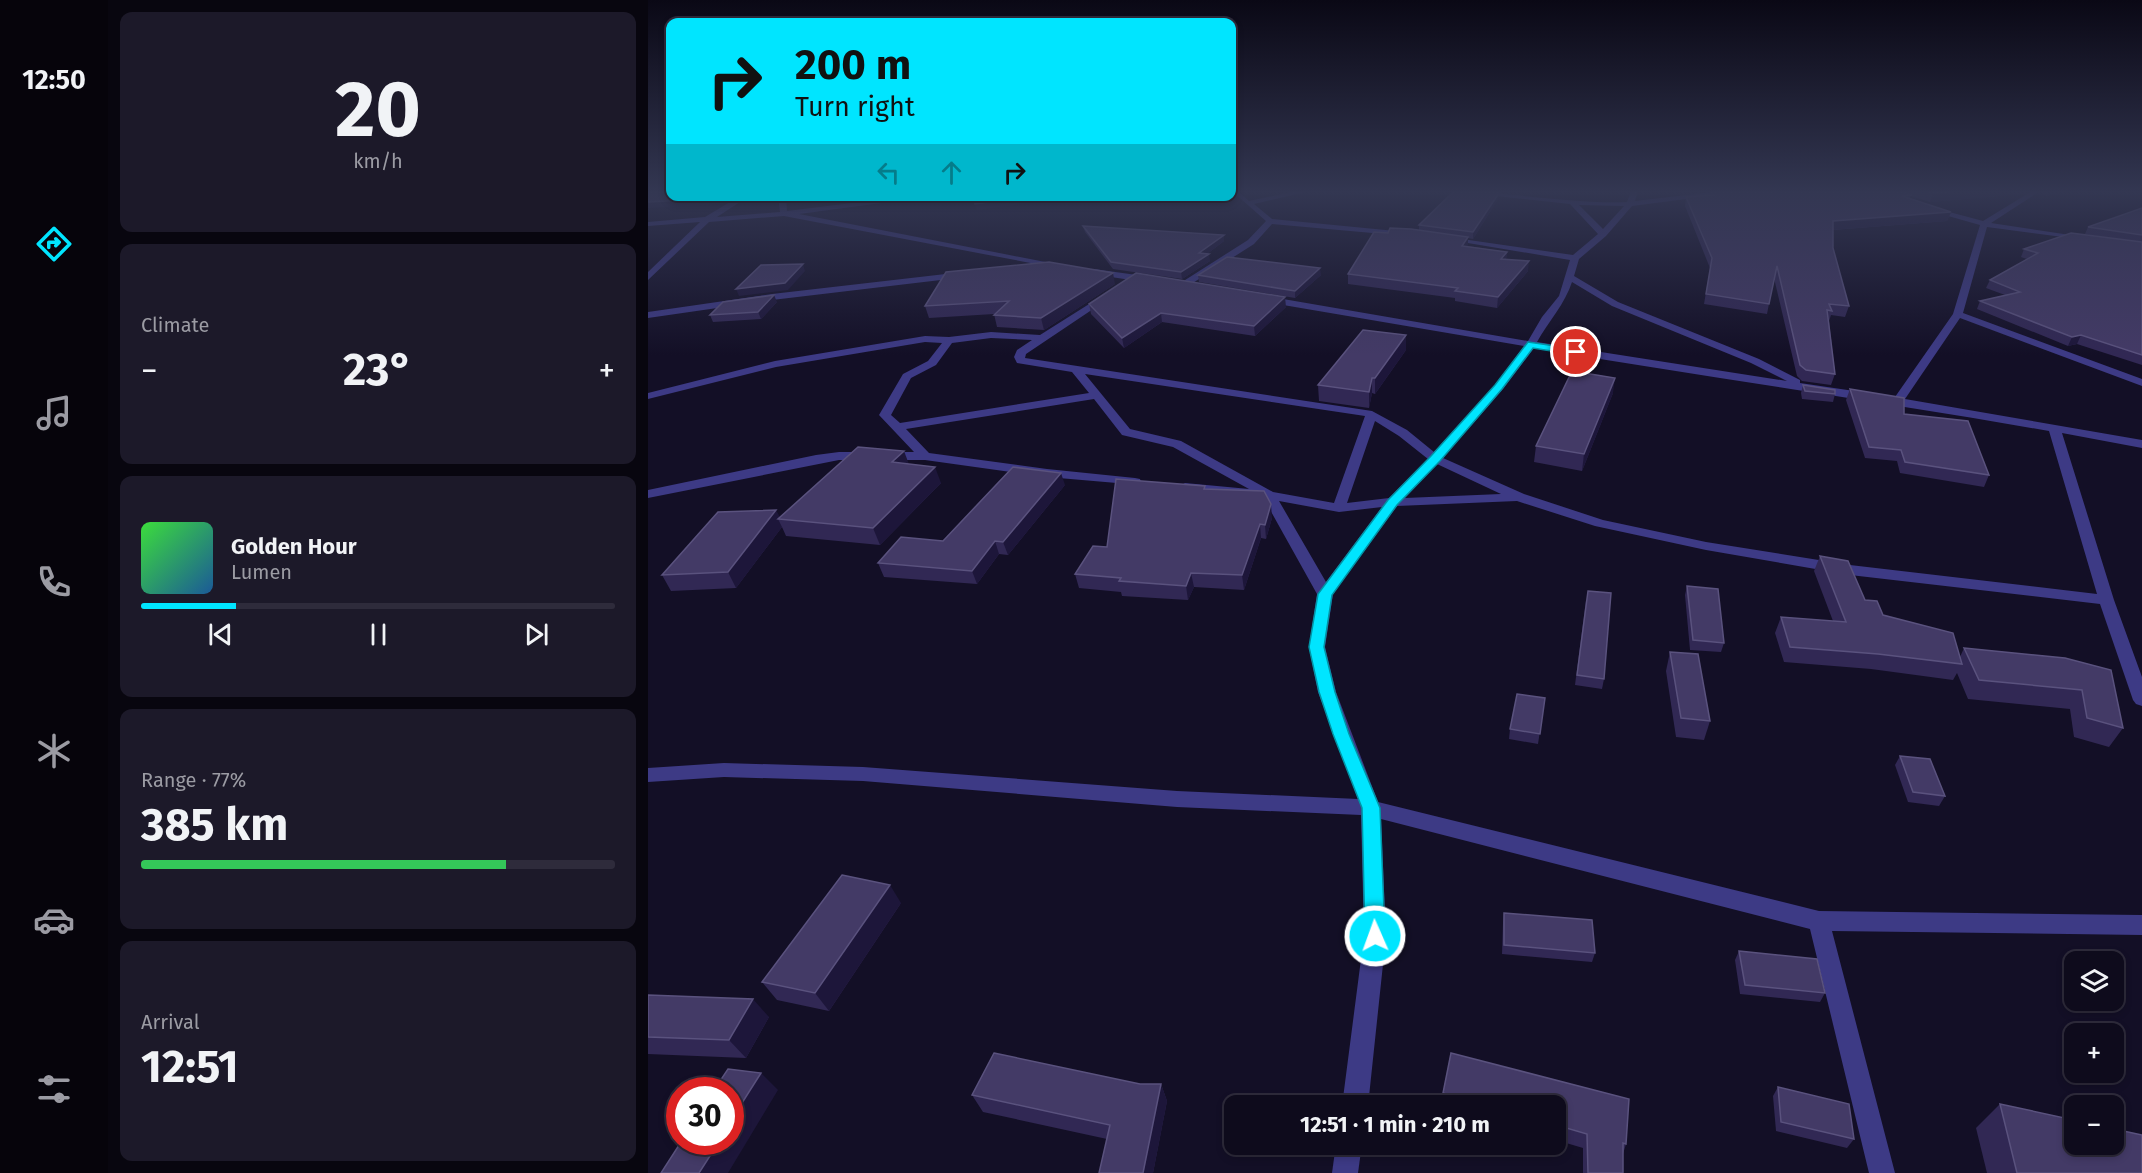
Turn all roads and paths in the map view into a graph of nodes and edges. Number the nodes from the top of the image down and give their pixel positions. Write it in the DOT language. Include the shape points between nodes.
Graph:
graph roads {
  1 [pos="680,246"];
  2 [pos="955,246"];
  3 [pos="1244,246"];
  4 [pos="1492,246"];
  5 [pos="1589,246"];
  6 [pos="1978,246"];
  7 [pos="1575,258"];
  8 [pos="1058,265"];
  9 [pos="1025,269"];
  10 [pos="970,274"];
  11 [pos="1568,276"];
  12 [pos="648,277"];
  13 [pos="1134,278"];
  14 [pos="1175,283"];
  15 [pos="1197,286"];
  16 [pos="1254,297"];
  17 [pos="1958,314"];
  18 [pos="648,315"];
  19 [pos="1041,338"];
  20 [pos="949,340"];
  21 [pos="1531,344"];
  22 [pos="1077,371"];
  23 [pos="2142,383"];
  24 [pos="1807,388"];
  25 [pos="1097,395"];
  26 [pos="648,396"];
  27 [pos="1898,401"];
  28 [pos="1372,414"];
  29 [pos="898,427"];
  30 [pos="2055,430"];
  31 [pos="2142,444"];
  32 [pos="926,456"];
  33 [pos="1436,459"];
  34 [pos="1147,483"];
  35 [pos="1170,485"];
  36 [pos="648,494"];
  37 [pos="1269,495"];
  38 [pos="1519,497"];
  39 [pos="1393,502"];
  40 [pos="1339,508"];
  41 [pos="1325,594"];
  42 [pos="2106,600"];
  43 [pos="2142,700"];
  44 [pos="648,776"];
  45 [pos="1371,808"];
  46 [pos="1819,921"];
  47 [pos="2142,925"];
  48 [pos="1356,1095"];
  49 [pos="1347,1155"];
  50 [pos="1345,1173"];
  51 [pos="1881,1173"];
  1 -- 12 [label="street"];
  2 -- 8 [label="street"];
  3 -- 14 [label="street"];
  4 -- 7 [label="street"];
  5 -- 7 [label="street"];
  6 -- 17 [label="street"];
  7 -- 11 [label="street"];
  8 -- 9 [label="street"];
  8 -- 13 [label="street"];
  10 -- 18 [label="street"];
  11 -- 21 [label="street" via="1563,297"];
  11 -- 24 [label="street" via="1614,304 1755,361"];
  13 -- 14 [label="street"];
  13 -- 19 [label="street"];
  14 -- 15 [label="street"];
  16 -- 21 [label="street"];
  17 -- 23 [label="street"];
  17 -- 27 [label="street"];
  19 -- 20 [label="street" via="992,335"];
  19 -- 22 [label="street" via="1021,352 1021,361"];
  20 -- 26 [label="street" via="925,339 775,363"];
  20 -- 29 [label="street" via="932,363 907,376 885,415"];
  21 -- 24 [label="street"];
  21 -- 33 [label="street"];
  22 -- 25 [label="street"];
  22 -- 28 [label="street"];
  24 -- 27 [label="street"];
  25 -- 29 [label="street"];
  25 -- 37 [label="street" via="1126,432 1177,444"];
  27 -- 30 [label="street"];
  28 -- 33 [label="street"];
  28 -- 40 [label="street"];
  29 -- 32 [label="street"];
  30 -- 31 [label="street"];
  30 -- 42 [label="street"];
  32 -- 34 [label="street"];
  32 -- 36 [label="street" via="816,459"];
  33 -- 38 [label="street"];
  33 -- 39 [label="street"];
  35 -- 37 [label="street"];
  37 -- 40 [label="street"];
  37 -- 41 [label="street"];
  38 -- 39 [label="street"];
  38 -- 42 [label="street" via="1600,523 1717,548 1850,570"];
  39 -- 40 [label="street"];
  39 -- 41 [label="street"];
  41 -- 45 [label="street" via="1317,647 1341,734"];
  42 -- 43 [label="street"];
  44 -- 45 [label="street" via="724,770 863,774 1177,800"];
  45 -- 46 [label="street"];
  45 -- 48 [label="street" via="1375,936"];
  46 -- 47 [label="street"];
  46 -- 51 [label="street"];
  49 -- 50 [label="street"];
}
